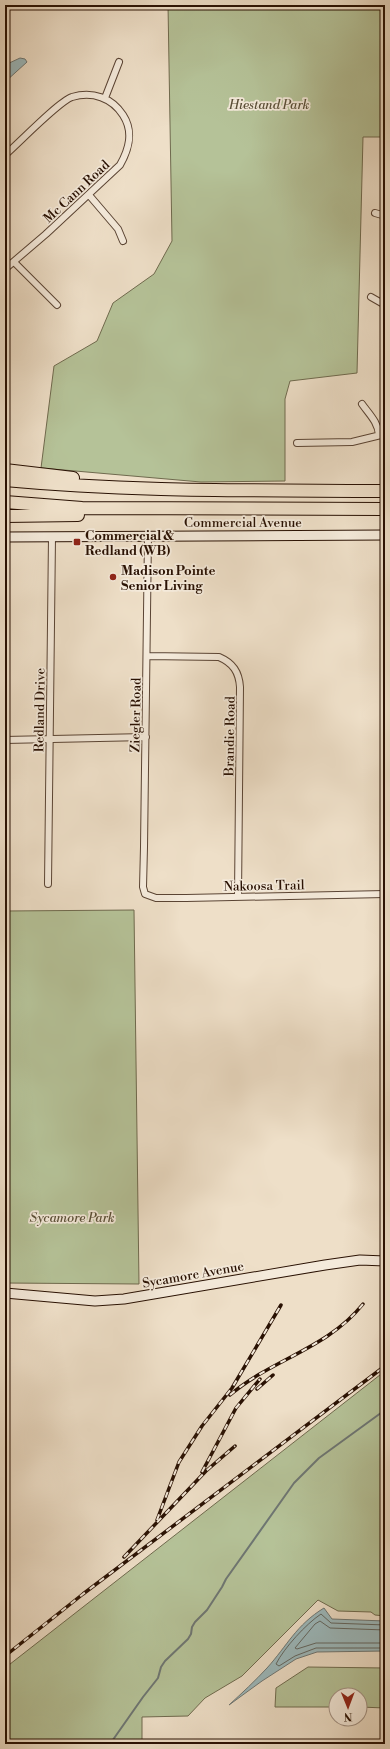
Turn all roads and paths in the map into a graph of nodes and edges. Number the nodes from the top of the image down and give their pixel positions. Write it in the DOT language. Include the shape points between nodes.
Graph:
graph roads {
  1 [pos="12,5"];
  2 [pos="5,6"];
  3 [pos="119,62"];
  4 [pos="105,98"];
  5 [pos="5,155"];
  6 [pos="88,195"];
  7 [pos="375,213"];
  8 [pos="385,218"];
  9 [pos="123,241"];
  10 [pos="14,262"];
  11 [pos="5,269"];
  12 [pos="371,297"];
  13 [pos="57,305"];
  14 [pos="385,305"];
  15 [pos="362,404"];
  16 [pos="382,434"];
  17 [pos="297,444"];
  18 [pos="5,470"];
  19 [pos="5,480"];
  20 [pos="204,490"];
  21 [pos="385,491"];
  22 [pos="5,502"];
  23 [pos="184,509"];
  24 [pos="385,509"];
  25 [pos="5,516"];
  26 [pos="385,535"];
  27 [pos="148,536"];
  28 [pos="5,537"];
  29 [pos="52,537"];
  30 [pos="147,656"];
  31 [pos="146,737"];
  32 [pos="50,739"];
  33 [pos="5,740"];
  34 [pos="48,884"];
  35 [pos="145,894"];
  36 [pos="385,894"];
  37 [pos="238,897"];
  38 [pos="385,1261"];
  39 [pos="5,1293"];
  1 -- 2 [label="street"];
  3 -- 4 [label="street"];
  4 -- 5 [label="street" via="86,95 69,99"];
  4 -- 6 [label="street, Mc Cann Road" via="126,119 129,131 128,147 120,164"];
  6 -- 9 [label="street" via="118,229"];
  6 -- 10 [label="street, Mc Cann Road"];
  7 -- 8 [label="street"];
  10 -- 11 [label="street, Mc Cann Road"];
  10 -- 13 [label="street"];
  12 -- 14 [label="street"];
  15 -- 16 [label="street"];
  16 -- 17 [label="street" via="352,442"];
  18 -- 20 [label="highway"];
  19 -- 20 [label="highway"];
  20 -- 21 [label="highway"];
  22 -- 23 [label="highway" via="82,508"];
  23 -- 24 [label="highway"];
  23 -- 25 [label="highway"];
  26 -- 27 [label="street, Commercial Avenue"];
  27 -- 29 [label="street, Commercial Avenue"];
  27 -- 30 [label="street, Ziegler Road"];
  28 -- 29 [label="street, Commercial Avenue"];
  29 -- 32 [label="street, Redland Drive"];
  30 -- 31 [label="street, Ziegler Road"];
  30 -- 37 [label="street, Brandie Road" via="219,658 230,662 239,676"];
  31 -- 32 [label="street"];
  31 -- 35 [label="street, Ziegler Road" via="143,886"];
  32 -- 33 [label="street"];
  32 -- 34 [label="street, Redland Drive"];
  35 -- 37 [label="street, Nakoosa Trail" via="156,898"];
  36 -- 37 [label="street, Nakoosa Trail"];
  38 -- 39 [label="street, Sycamore Avenue" via="360,1260 325,1265 124,1299 95,1301"];
}
